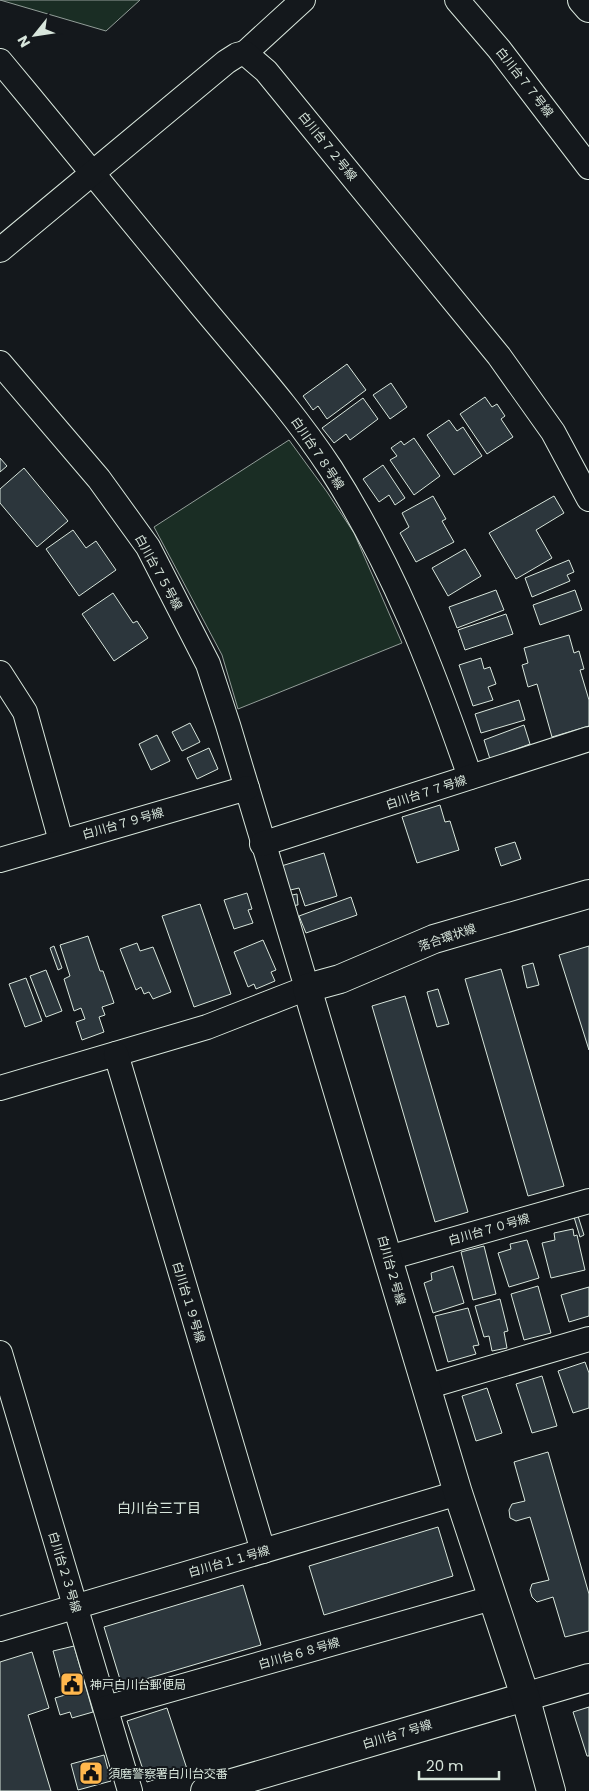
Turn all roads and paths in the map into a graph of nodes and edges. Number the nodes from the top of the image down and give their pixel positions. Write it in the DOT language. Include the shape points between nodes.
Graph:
graph roads {
  1 [pos="303,0"];
  2 [pos="457,0"];
  3 [pos="582,0"];
  4 [pos="589,8"];
  5 [pos="245,53"];
  6 [pos="0,61"];
  7 [pos="589,167"];
  8 [pos="93,173"];
  9 [pos="0,250"];
  10 [pos="0,362"];
  11 [pos="589,499"];
  12 [pos="0,673"];
  13 [pos="589,739"];
  14 [pos="470,777"];
  15 [pos="247,788"];
  16 [pos="61,841"];
  17 [pos="262,844"];
  18 [pos="0,860"];
  19 [pos="589,894"];
  20 [pos="307,988"];
  21 [pos="116,1054"];
  22 [pos="0,1088"];
  23 [pos="589,1200"];
  24 [pos="388,1258"];
  25 [pos="589,1339"];
  26 [pos="0,1354"];
  27 [pos="426,1387"];
  28 [pos="458,1493"];
  29 [pos="263,1551"];
  30 [pos="492,1598"];
  31 [pos="75,1606"];
  32 [pos="0,1629"];
  33 [pos="589,1678"];
  34 [pos="525,1696"];
  35 [pos="106,1708"];
  36 [pos="130,1791"];
  37 [pos="205,1791"];
  38 [pos="551,1791"];
  1 -- 5 [label="street"];
  2 -- 7 [label="street, 白川台７７号線" via="499,48"];
  3 -- 4 [label="street"];
  5 -- 8 [label="street" via="226,62"];
  5 -- 11 [label="street, 白川台７２号線" via="266,71 499,356 553,432"];
  6 -- 8 [label="street, 白川台７８号線"];
  8 -- 9 [label="street"];
  8 -- 14 [label="street, 白川台７８号線" via="258,372 332,471 405,605 436,678"];
  10 -- 15 [label="street, 白川台７５号線" via="100,480 148,547 208,664"];
  12 -- 16 [label="street" via="24,712"];
  13 -- 14 [label="street, 白川台７７号線"];
  14 -- 17 [label="street, 白川台７７号線"];
  15 -- 16 [label="street, 白川台７９号線"];
  15 -- 17 [label="street, 白川台７５号線"];
  16 -- 18 [label="street, 白川台７９号線"];
  17 -- 20 [label="street, 白川台２号線"];
  19 -- 20 [label="street, 落合環状線" via="434,940 340,979"];
  20 -- 21 [label="street" via="207,1027"];
  20 -- 24 [label="street, 白川台２号線"];
  21 -- 22 [label="street"];
  21 -- 29 [label="street, 白川台１９号線"];
  23 -- 24 [label="street, 白川台７０号線"];
  24 -- 27 [label="street, 白川台２号線"];
  25 -- 27 [label="street"];
  26 -- 31 [label="street, 白川台２３号線"];
  27 -- 28 [label="street, 白川台２号線"];
  28 -- 29 [label="street, 白川台１１号線"];
  28 -- 30 [label="street, 白川台２号線"];
  29 -- 31 [label="street, 白川台１１号線"];
  30 -- 34 [label="street, 白川台２号線"];
  30 -- 35 [label="street, 白川台６８号線"];
  31 -- 32 [label="street, 白川台１１号線"];
  31 -- 35 [label="street, 白川台２３号線"];
  33 -- 34 [label="street, 白川台７号線"];
  34 -- 37 [label="street, 白川台７号線"];
  34 -- 38 [label="street, 白川台２号線"];
  35 -- 36 [label="street, 白川台２３号線"];
}
